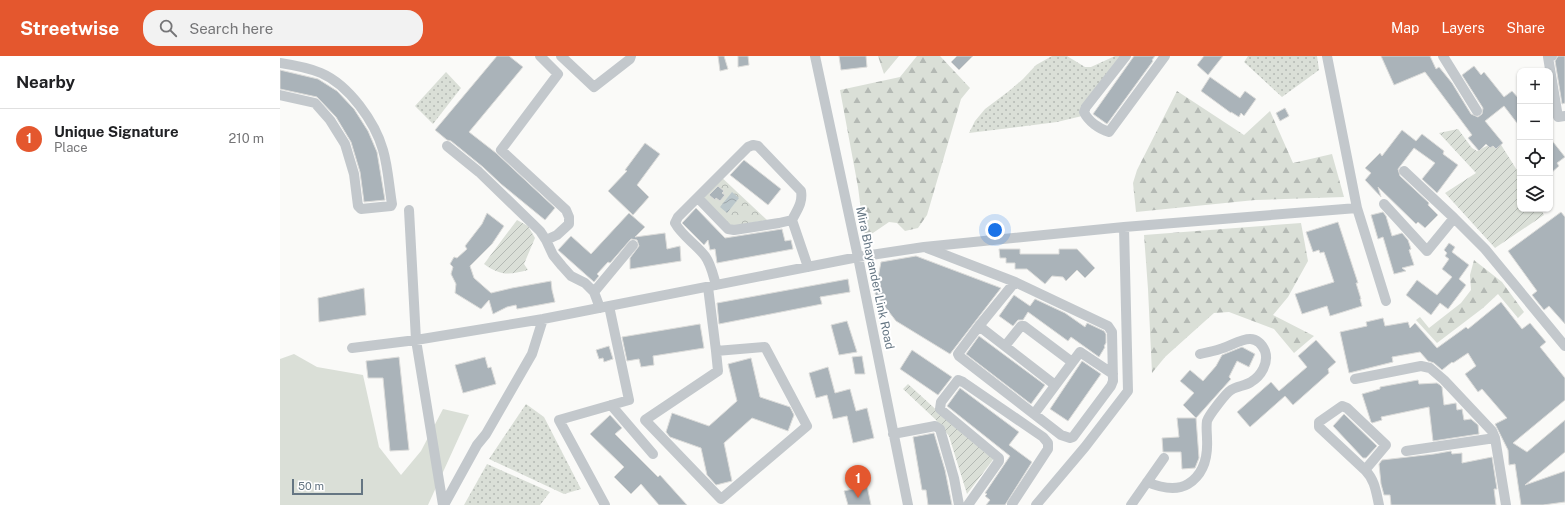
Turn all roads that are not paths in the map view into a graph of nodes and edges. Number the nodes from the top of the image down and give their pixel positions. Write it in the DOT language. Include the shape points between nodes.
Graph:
graph roads {
  1 [pos="540,56"];
  2 [pos="561,56"];
  3 [pos="631,56"];
  4 [pos="815,56"];
  5 [pos="1126,56"];
  6 [pos="1165,56"];
  7 [pos="1327,56"];
  8 [pos="1443,56"];
  9 [pos="1552,56"];
  10 [pos="280,63"];
  11 [pos="280,95"];
  12 [pos="1478,111"];
  13 [pos="1565,116"];
  14 [pos="447,146"];
  15 [pos="1404,171"];
  16 [pos="698,198"];
  17 [pos="1384,204"];
  18 [pos="1357,208"];
  19 [pos="408,210"];
  20 [pos="1454,218"];
  21 [pos="792,220"];
  22 [pos="1124,227"];
  23 [pos="546,240"];
  24 [pos="633,245"];
  25 [pos="924,247"];
  26 [pos="858,257"];
  27 [pos="808,267"];
  28 [pos="1015,282"];
  29 [pos="712,286"];
  30 [pos="594,292"];
  31 [pos="1386,301"];
  32 [pos="604,307"];
  33 [pos="543,319"];
  34 [pos="979,326"];
  35 [pos="416,340"];
  36 [pos="1005,346"];
  37 [pos="1565,346"];
  38 [pos="352,348"];
  39 [pos="716,351"];
  40 [pos="1200,354"];
  41 [pos="1072,362"];
  42 [pos="1113,374"];
  43 [pos="1355,379"];
  44 [pos="1055,385"];
  45 [pos="611,405"];
  46 [pos="1034,414"];
  47 [pos="894,434"];
  48 [pos="1495,438"];
  49 [pos="1406,451"];
  50 [pos="653,454"];
  51 [pos="1164,458"];
  52 [pos="1365,470"];
  53 [pos="1146,482"];
  54 [pos="1012,504"];
  55 [pos="444,505"];
  56 [pos="606,505"];
  57 [pos="908,505"];
  58 [pos="960,505"];
  59 [pos="968,505"];
  60 [pos="1036,505"];
  61 [pos="1131,505"];
  62 [pos="1379,505"];
  63 [pos="1506,505"];
  1 -- 23 [label="street" via="558,74 501,150 566,210 569,224 557,235"];
  2 -- 3 [label="street" via="594,87"];
  4 -- 26 [label="street, Mira Bhayander Link Road"];
  5 -- 6 [label="street" via="1084,112 1086,117 1109,132"];
  7 -- 18 [label="street"];
  8 -- 12 [label="street"];
  9 -- 13 [label="street" via="1548,57 1558,118"];
  10 -- 11 [label="street" via="321,73 336,81 355,100 373,127 383,150 391,206 361,209 358,206 354,174 345,144 330,120 315,103"];
  14 -- 23 [label="street" via="479,172 540,231"];
  15 -- 20 [label="street"];
  16 -- 21 [label="street" via="728,229 746,229"];
  16 -- 21 [label="street" via="748,147 758,146 801,192 802,198"];
  16 -- 29 [label="street" via="675,223 704,255 709,264"];
  17 -- 20 [label="street" via="1427,251"];
  18 -- 22 [label="street"];
  18 -- 31 [label="street"];
  19 -- 35 [label="street"];
  20 -- 37 [label="street" via="1485,249"];
  21 -- 27 [label="street"];
  22 -- 25 [label="street"];
  22 -- 60 [label="street" via="1128,391"];
  23 -- 30 [label="street" via="553,255 571,276 586,283"];
  24 -- 30 [label="street"];
  25 -- 26 [label="street"];
  25 -- 28 [label="street"];
  26 -- 27 [label="street"];
  26 -- 47 [label="street, Mira Bhayander Link Road"];
  27 -- 29 [label="street"];
  28 -- 34 [label="street"];
  28 -- 42 [label="street" via="1108,326 1112,332"];
  29 -- 32 [label="street"];
  29 -- 39 [label="street"];
  30 -- 32 [label="street"];
  32 -- 33 [label="street"];
  32 -- 45 [label="street" via="629,400"];
  33 -- 35 [label="street"];
  33 -- 55 [label="street" via="532,354"];
  34 -- 36 [label="street"];
  34 -- 46 [label="street" via="958,355"];
  35 -- 38 [label="street"];
  35 -- 55 [label="street"];
  36 -- 41 [label="street" via="1021,326 1024,326"];
  36 -- 44 [label="street"];
  39 -- 39 [label="street" via="765,347 807,426 721,499 645,420 718,371"];
  40 -- 53 [label="street" via="1224,348 1240,340 1251,339 1258,342 1266,354 1266,364 1252,382 1230,390 1208,420 1208,453 1196,477 1186,485 1175,488"];
  41 -- 42 [label="street" via="1080,352"];
  41 -- 44 [label="street"];
  42 -- 46 [label="street" via="1111,386 1073,437 1061,435"];
  43 -- 48 [label="street" via="1426,366 1453,389"];
  44 -- 46 [label="street"];
  45 -- 50 [label="street"];
  45 -- 56 [label="street" via="559,420"];
  47 -- 57 [label="street, Mira Bhayander Link Road"];
  47 -- 58 [label="street" via="935,426 940,429"];
  48 -- 49 [label="street"];
  48 -- 63 [label="street"];
  51 -- 53 [label="street"];
  52 -- 52 [label="street" via="1319,426 1319,422 1342,406 1348,408 1386,446"];
  52 -- 62 [label="street" via="1374,482"];
  53 -- 61 [label="street"];
  54 -- 59 [label="street" via="1048,449 1048,443 1043,437 958,380 941,402 940,409 999,458"];
}
